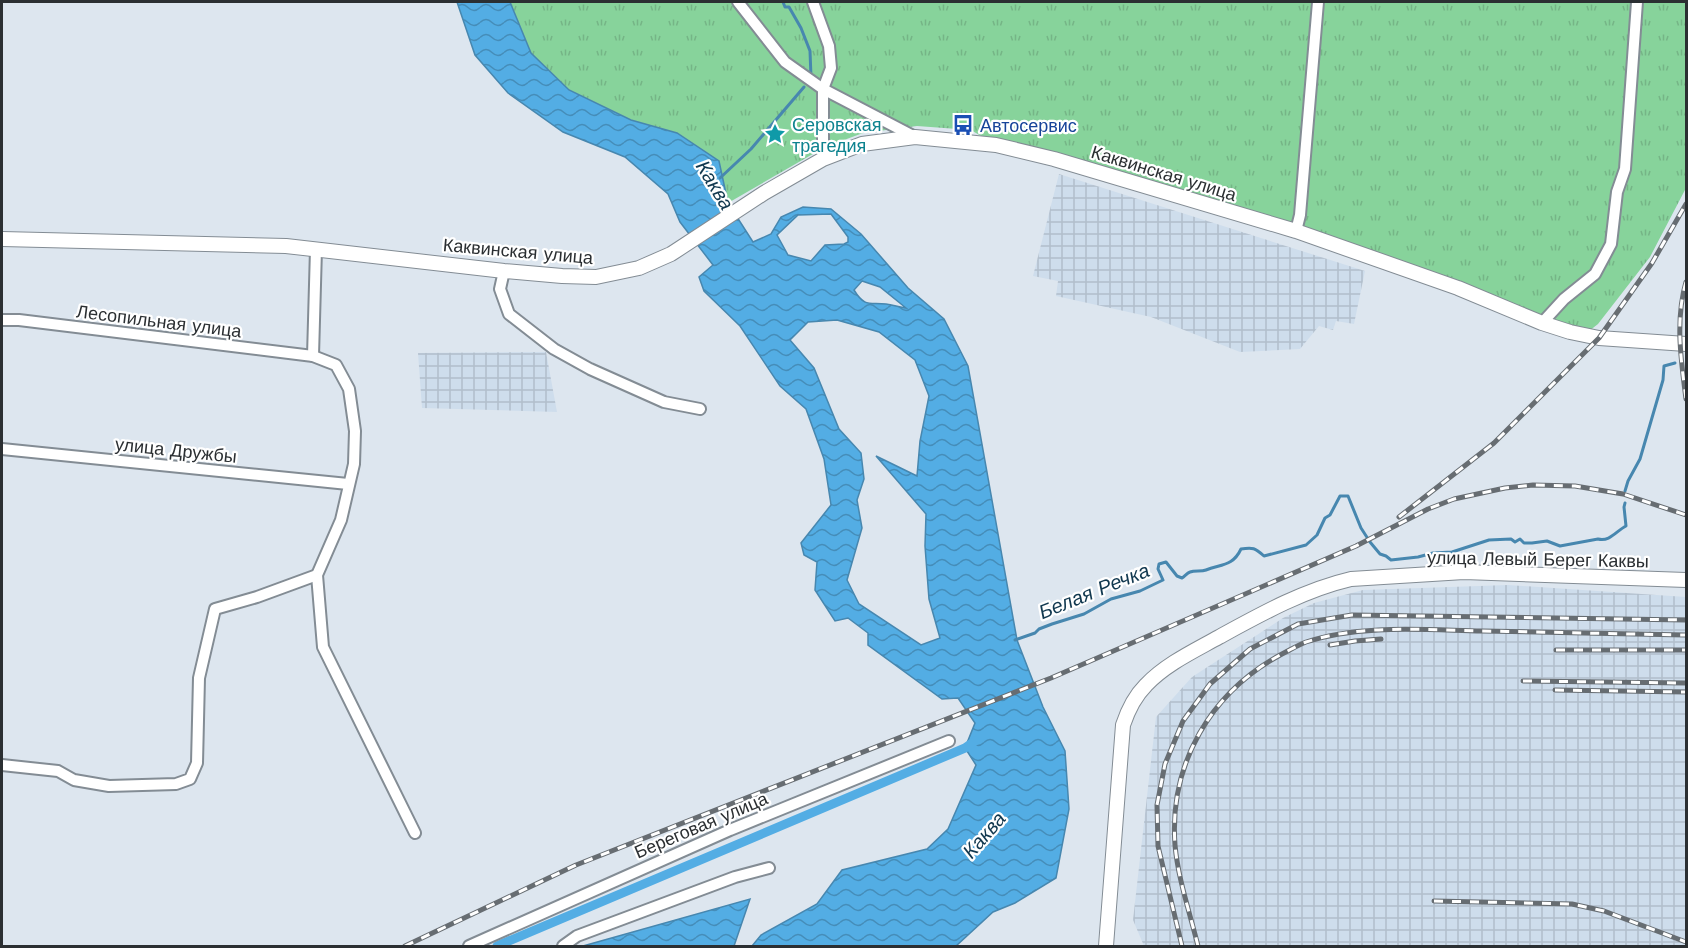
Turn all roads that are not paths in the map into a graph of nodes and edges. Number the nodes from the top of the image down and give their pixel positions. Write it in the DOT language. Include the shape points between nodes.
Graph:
graph roads {
  1 [pos="738,2"];
  2 [pos="813,2"];
  3 [pos="1317,2"];
  4 [pos="1637,2"];
  5 [pos="823,89"];
  6 [pos="915,137"];
  7 [pos="824,159"];
  8 [pos="1296,231"];
  9 [pos="2,239"];
  10 [pos="316,249"];
  11 [pos="504,271"];
  12 [pos="2,320"];
  13 [pos="1542,323"];
  14 [pos="1686,344"];
  15 [pos="313,356"];
  16 [pos="700,409"];
  17 [pos="2,449"];
  18 [pos="348,484"];
  19 [pos="317,575"];
  20 [pos="1686,580"];
  21 [pos="949,741"];
  22 [pos="2,765"];
  23 [pos="416,833"];
  24 [pos="769,868"];
  25 [pos="469,946"];
  26 [pos="563,946"];
  27 [pos="1106,946"];
  1 -- 5 [label="street" via="785,62"];
  2 -- 5 [label="street" via="830,57 831,68"];
  3 -- 8 [label="street"];
  4 -- 13 [label="street" via="1625,169 1617,192 1611,244 1595,274"];
  5 -- 6 [label="street"];
  5 -- 7 [label="street"];
  6 -- 7 [label="main road, Каквинская улица" via="862,144"];
  6 -- 8 [label="main road, Каквинская улица" via="987,144 1054,159"];
  7 -- 11 [label="main road, Каквинская улица" via="671,254 639,268 596,277"];
  8 -- 13 [label="main road, Каквинская улица" via="1458,288"];
  9 -- 10 [label="main road, Каквинская улица"];
  10 -- 11 [label="main road, Каквинская улица"];
  10 -- 15 [label="street"];
  11 -- 16 [label="street" via="500,289 508,314 554,350 664,402"];
  12 -- 15 [label="street, Лесопильная улица"];
  13 -- 14 [label="main road, Каквинская улица" via="1599,338"];
  15 -- 18 [label="street" via="336,365 349,389 355,431 354,464"];
  17 -- 18 [label="street, улица Дружбы"];
  18 -- 19 [label="street" via="341,520"];
  19 -- 22 [label="street" via="215,609 199,678 197,763 190,779 176,784 108,786 74,780 58,771"];
  19 -- 23 [label="street" via="323,647"];
  20 -- 27 [label="main road, улица Левый Берег Каквы" via="1475,572 1351,579 1289,602 1172,663 1144,686 1123,725"];
  21 -- 25 [label="street, Береговая улица" via="730,830"];
  24 -- 26 [label="street" via="577,936"];
}
